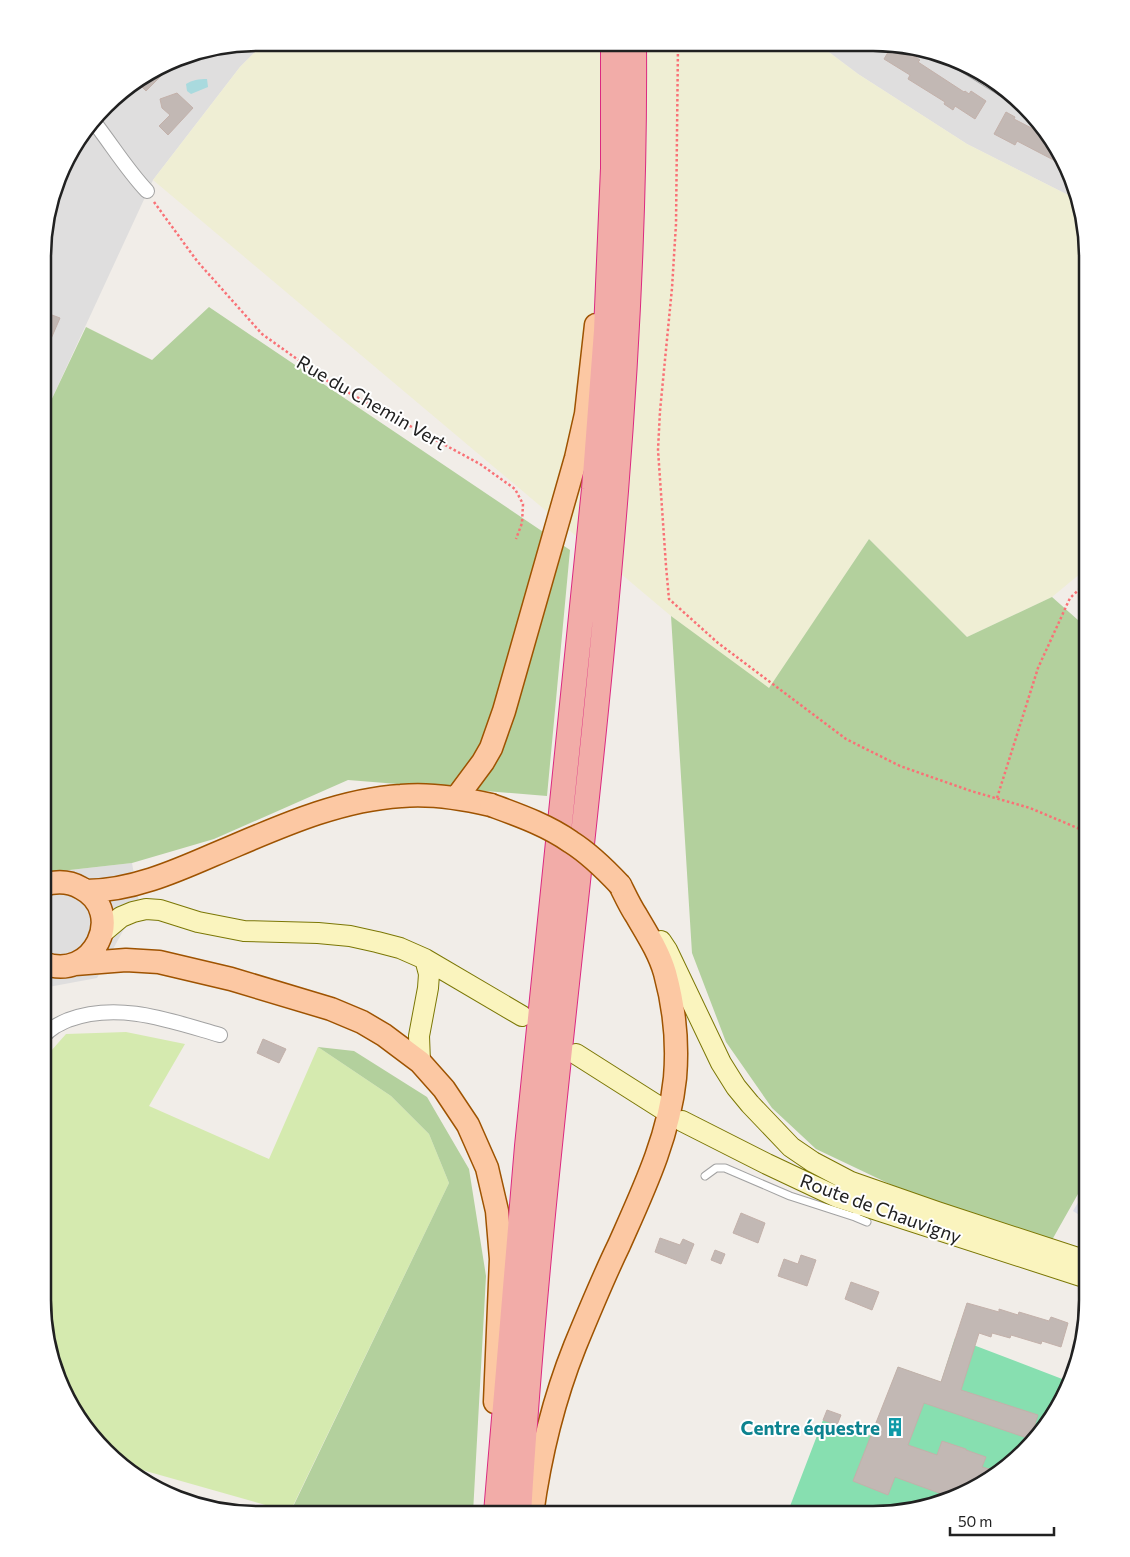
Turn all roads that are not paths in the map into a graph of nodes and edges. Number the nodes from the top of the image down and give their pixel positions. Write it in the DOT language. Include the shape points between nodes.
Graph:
graph roads {
  1 [pos="613,51"];
  2 [pos="634,51"];
  3 [pos="98,127"];
  4 [pos="613,168"];
  5 [pos="147,191"];
  6 [pos="457,798"];
  7 [pos="51,884"];
  8 [pos="620,885"];
  9 [pos="86,891"];
  10 [pos="102,933"];
  11 [pos="425,959"];
  12 [pos="75,964"];
  13 [pos="51,966"];
  14 [pos="522,1016"];
  15 [pos="51,1030"];
  16 [pos="220,1035"];
  17 [pos="576,1054"];
  18 [pos="420,1062"];
  19 [pos="661,1108"];
  20 [pos="682,1121"];
  21 [pos="705,1176"];
  22 [pos="862,1208"];
  23 [pos="1079,1258"];
  24 [pos="1079,1276"];
  25 [pos="495,1506"];
  26 [pos="496,1506"];
  27 [pos="519,1506"];
  28 [pos="533,1506"];
  1 -- 4 [label="highway"];
  2 -- 27 [label="highway" via="631,233 614,516 601,672 541,1240"];
  3 -- 5 [label="street" via="130,174"];
  4 -- 6 [label="main road" via="586,414 576,458 498,730 483,762"];
  4 -- 26 [label="highway" via="606,331 594,489 527,1146"];
  6 -- 8 [label="main road, bridge" via="491,804 531,820 570,841 599,863"];
  6 -- 9 [label="main road" via="401,795 348,804 167,874"];
  7 -- 9 [label="main road" via="73,884"];
  8 -- 22 [label="main road, Route de Chauvigny" via="634,899 667,950 721,1063 736,1087 791,1147 821,1166"];
  8 -- 28 [label="main road" via="653,943 665,972 676,1046 675,1078 657,1158 557,1394 546,1432"];
  9 -- 10 [label="main road" via="100,910"];
  10 -- 11 [label="main road" via="121,917 133,912 160,910 244,931 350,936 400,948"];
  10 -- 12 [label="main road" via="92,952"];
  11 -- 14 [label="main road"];
  11 -- 18 [label="main road" via="429,974 419,1036"];
  12 -- 13 [label="main road"];
  12 -- 18 [label="main road" via="126,960 160,962 239,982 331,1009 362,1022"];
  15 -- 16 [label="street" via="76,1017 100,1012 128,1012"];
  17 -- 19 [label="main road"];
  18 -- 25 [label="main road" via="468,1125 487,1168 497,1211 501,1259"];
  20 -- 22 [label="main road, Route de Chauvigny"];
  21 -- 22 [label="lane" via="716,1168 725,1168 790,1196"];
  22 -- 23 [label="main road, Route de Chauvigny" via="959,1220"];
  22 -- 24 [label="main road, Route de Chauvigny"];
}
